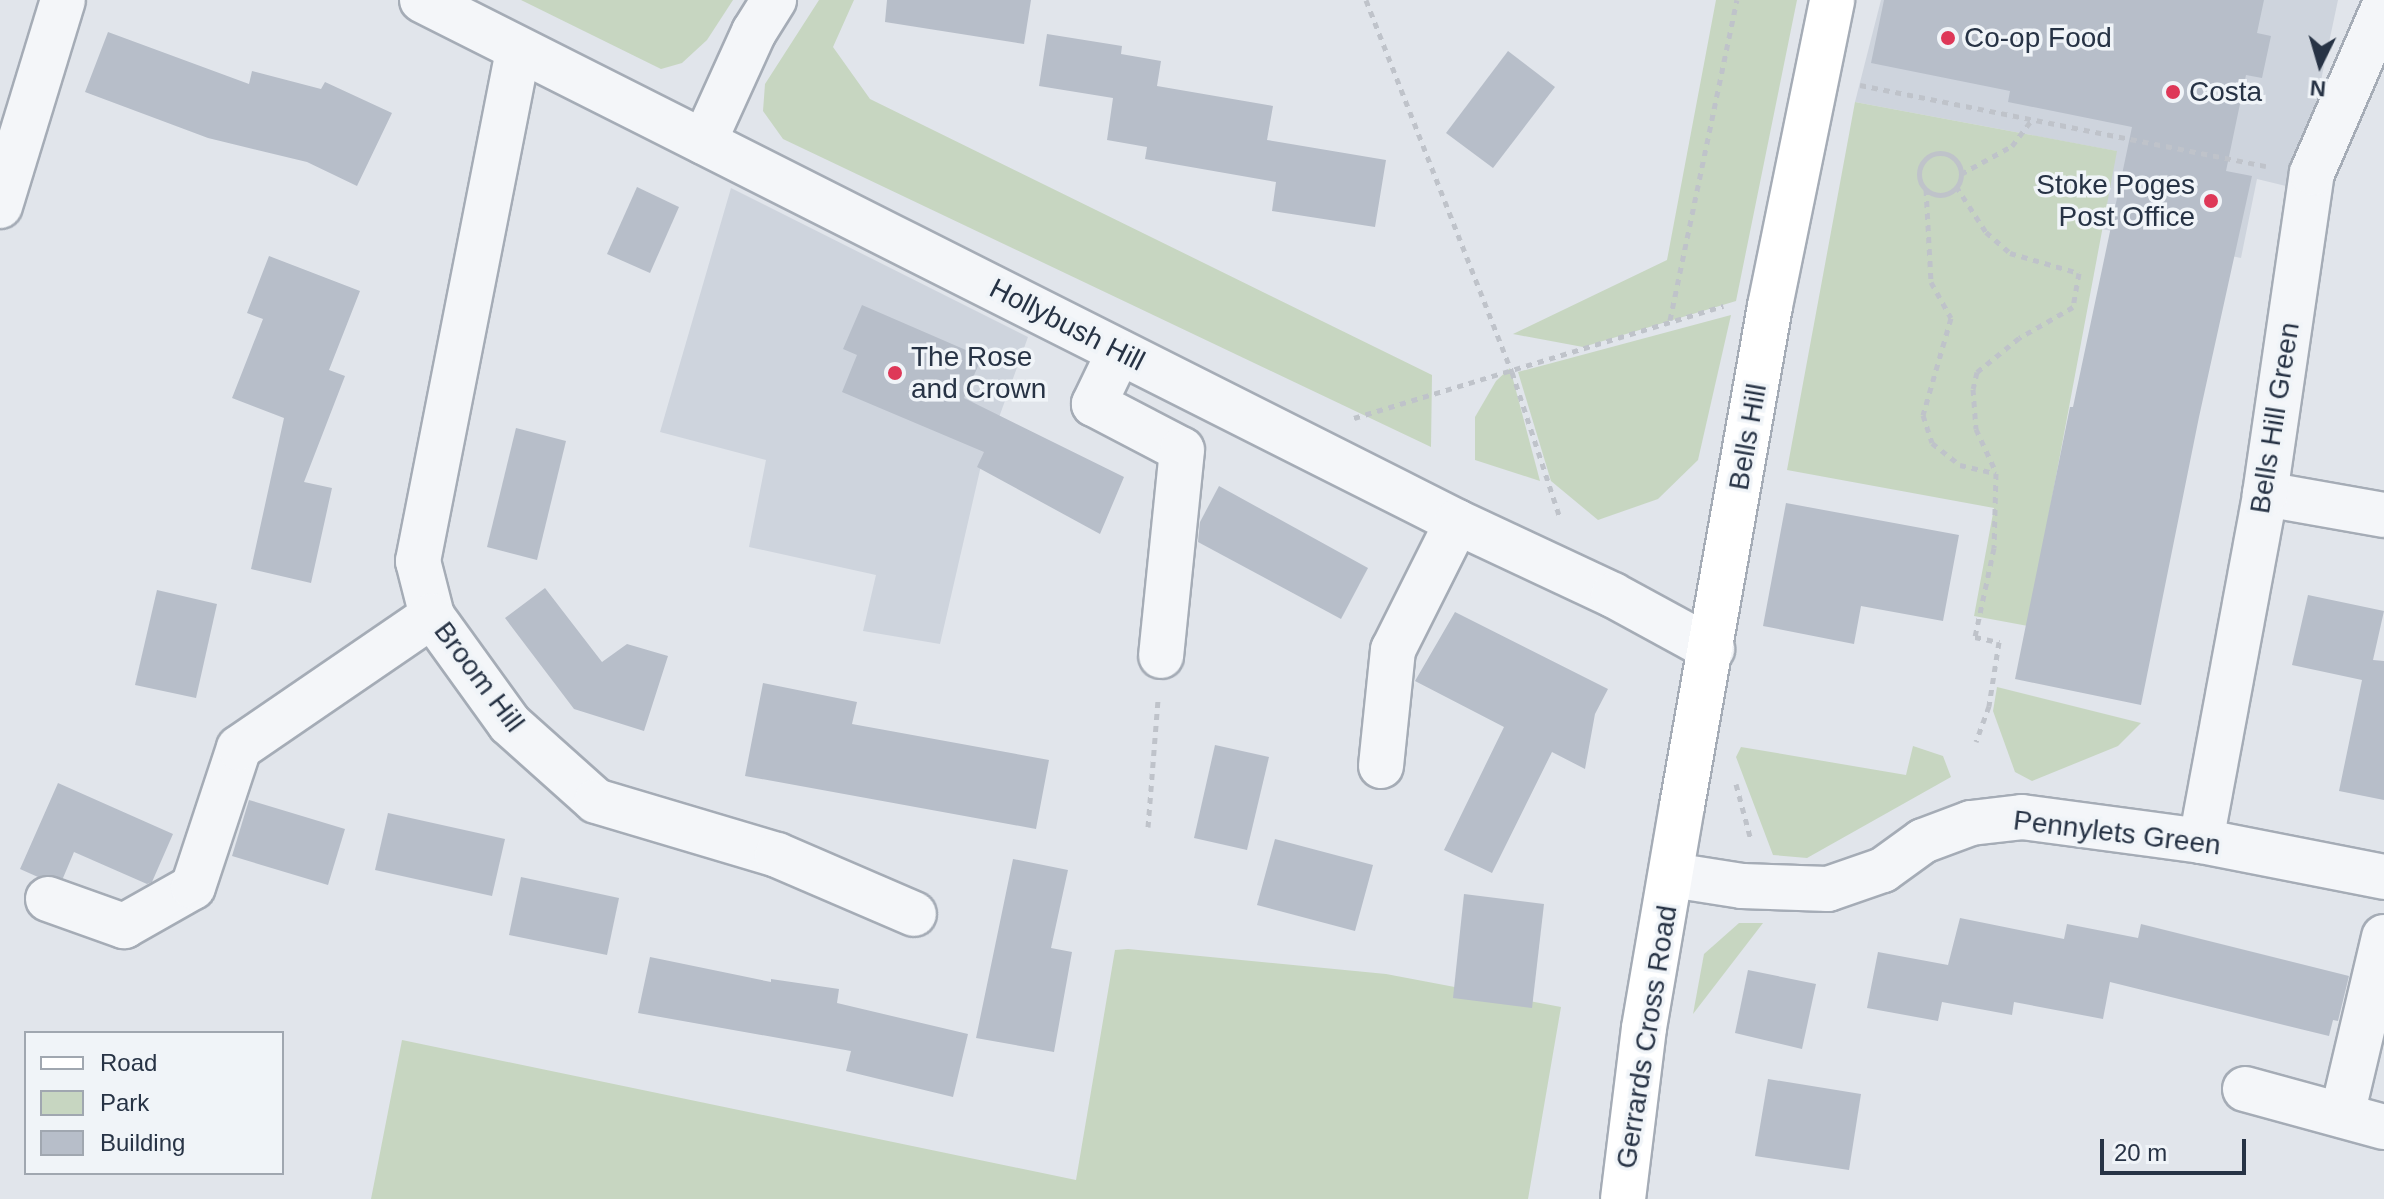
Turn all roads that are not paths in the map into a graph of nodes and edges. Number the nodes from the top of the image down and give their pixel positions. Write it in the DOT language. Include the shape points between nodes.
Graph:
graph roads {
  1 [pos="63,0"];
  2 [pos="422,0"];
  3 [pos="774,0"];
  4 [pos="1832,0"];
  5 [pos="2384,7"];
  6 [pos="518,51"];
  7 [pos="704,142"];
  8 [pos="0,206"];
  9 [pos="1119,352"];
  10 [pos="2265,494"];
  11 [pos="2384,515"];
  12 [pos="1457,522"];
  13 [pos="432,616"];
  14 [pos="1712,649"];
  15 [pos="1161,656"];
  16 [pos="1381,766"];
  17 [pos="2201,841"];
  18 [pos="1672,875"];
  19 [pos="2384,877"];
  20 [pos="48,899"];
  21 [pos="914,914"];
  22 [pos="2384,937"];
  23 [pos="2245,1089"];
  24 [pos="2342,1115"];
  25 [pos="2384,1127"];
  26 [pos="1623,1199"];
  1 -- 8 [label="street"];
  2 -- 6 [label="street, Hollybush Hill"];
  3 -- 7 [label="street"];
  4 -- 14 [label="main road, Bells Hill" via="1770,306"];
  5 -- 10 [label="street, Bells Hill Green" via="2312,173"];
  6 -- 7 [label="street, Hollybush Hill"];
  6 -- 13 [label="street, Broom Hill" via="418,561"];
  7 -- 9 [label="street, Hollybush Hill"];
  9 -- 12 [label="street, Hollybush Hill"];
  9 -- 15 [label="street" via="1094,404 1182,450"];
  10 -- 11 [label="street"];
  10 -- 17 [label="street, Bells Hill Green"];
  12 -- 14 [label="street, Hollybush Hill" via="1613,595"];
  12 -- 16 [label="street" via="1393,650"];
  13 -- 20 [label="street" via="239,748 193,887 124,926"];
  13 -- 21 [label="street, Broom Hill" via="510,724 596,801 777,855"];
  14 -- 18 [label="main road, Bells Hill"];
  17 -- 18 [label="street, Pennylets Green" via="2022,817 1959,827 1923,841 1883,870 1828,889 1742,886"];
  17 -- 19 [label="street, Pennylets Green"];
  18 -- 26 [label="main road, Gerrards Cross Road" via="1644,1028"];
  22 -- 24 [label="street"];
  23 -- 24 [label="street"];
  24 -- 25 [label="street"];
}
